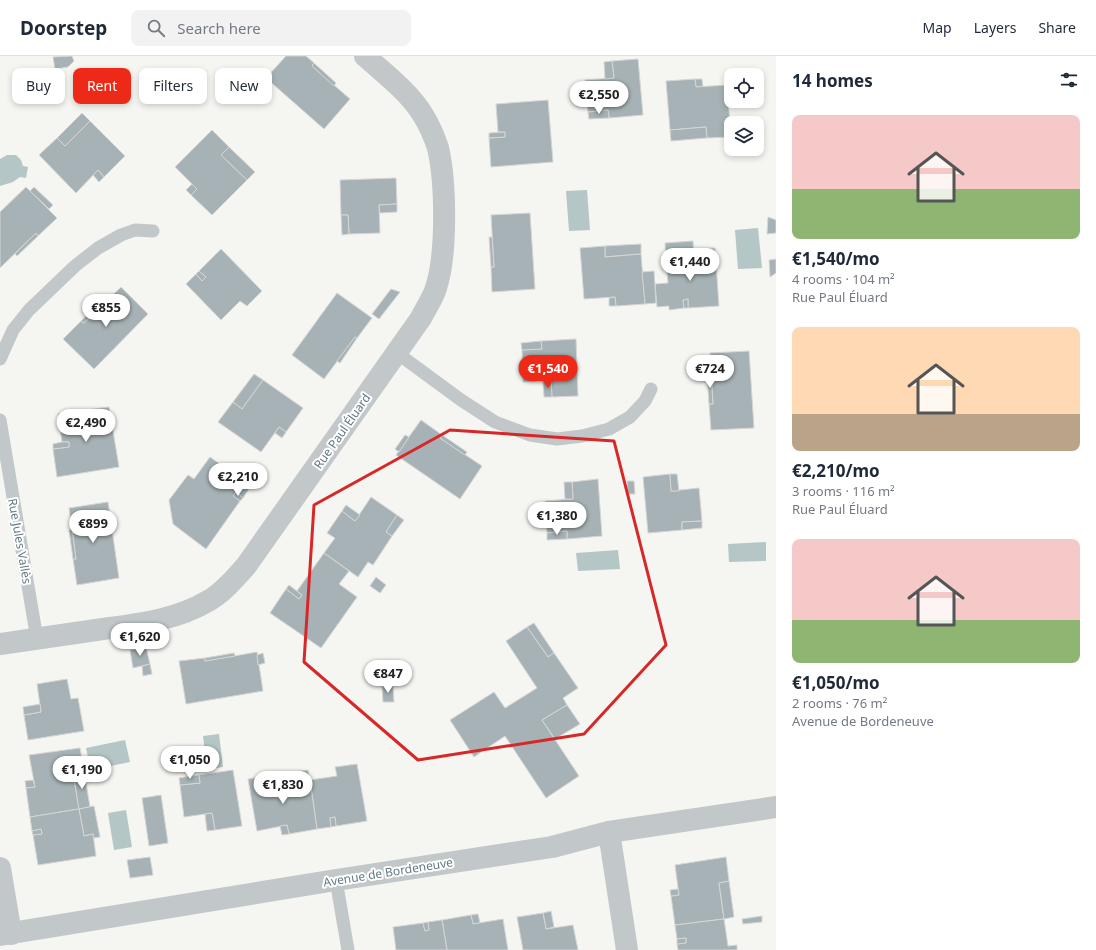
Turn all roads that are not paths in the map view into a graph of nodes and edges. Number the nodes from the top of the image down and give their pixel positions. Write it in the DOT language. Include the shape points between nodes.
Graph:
graph roads {
  1 [pos="365,56"];
  2 [pos="153,231"];
  3 [pos="397,353"];
  4 [pos="0,358"];
  5 [pos="651,389"];
  6 [pos="0,420"];
  7 [pos="37,639"];
  8 [pos="0,644"];
  9 [pos="776,807"];
  10 [pos="608,832"];
  11 [pos="0,868"];
  12 [pos="336,880"];
  13 [pos="5,934"];
  14 [pos="348,950"];
  15 [pos="627,950"];
  1 -- 3 [label="street, Rue Paul Éluard" via="403,90 423,114 438,147 442,178 443,255 436,288 421,318"];
  2 -- 4 [label="lane" via="135,230 121,235 98,248 75,266 29,310 17,325"];
  3 -- 5 [label="lane" via="495,422 530,435 557,439 609,429 630,416 645,401"];
  3 -- 7 [label="street, Rue Paul Éluard" via="246,566 228,586 194,610 146,622"];
  6 -- 7 [label="lane, Rue Jules Vallès"];
  7 -- 8 [label="street, Rue Paul Éluard"];
  9 -- 10 [label="street, Avenue de Bordeneuve"];
  10 -- 12 [label="street, Avenue de Bordeneuve" via="552,847"];
  10 -- 15 [label="street"];
  11 -- 13 [label="street"];
  12 -- 13 [label="street, Avenue de Bordeneuve"];
  12 -- 14 [label="lane"];
}
